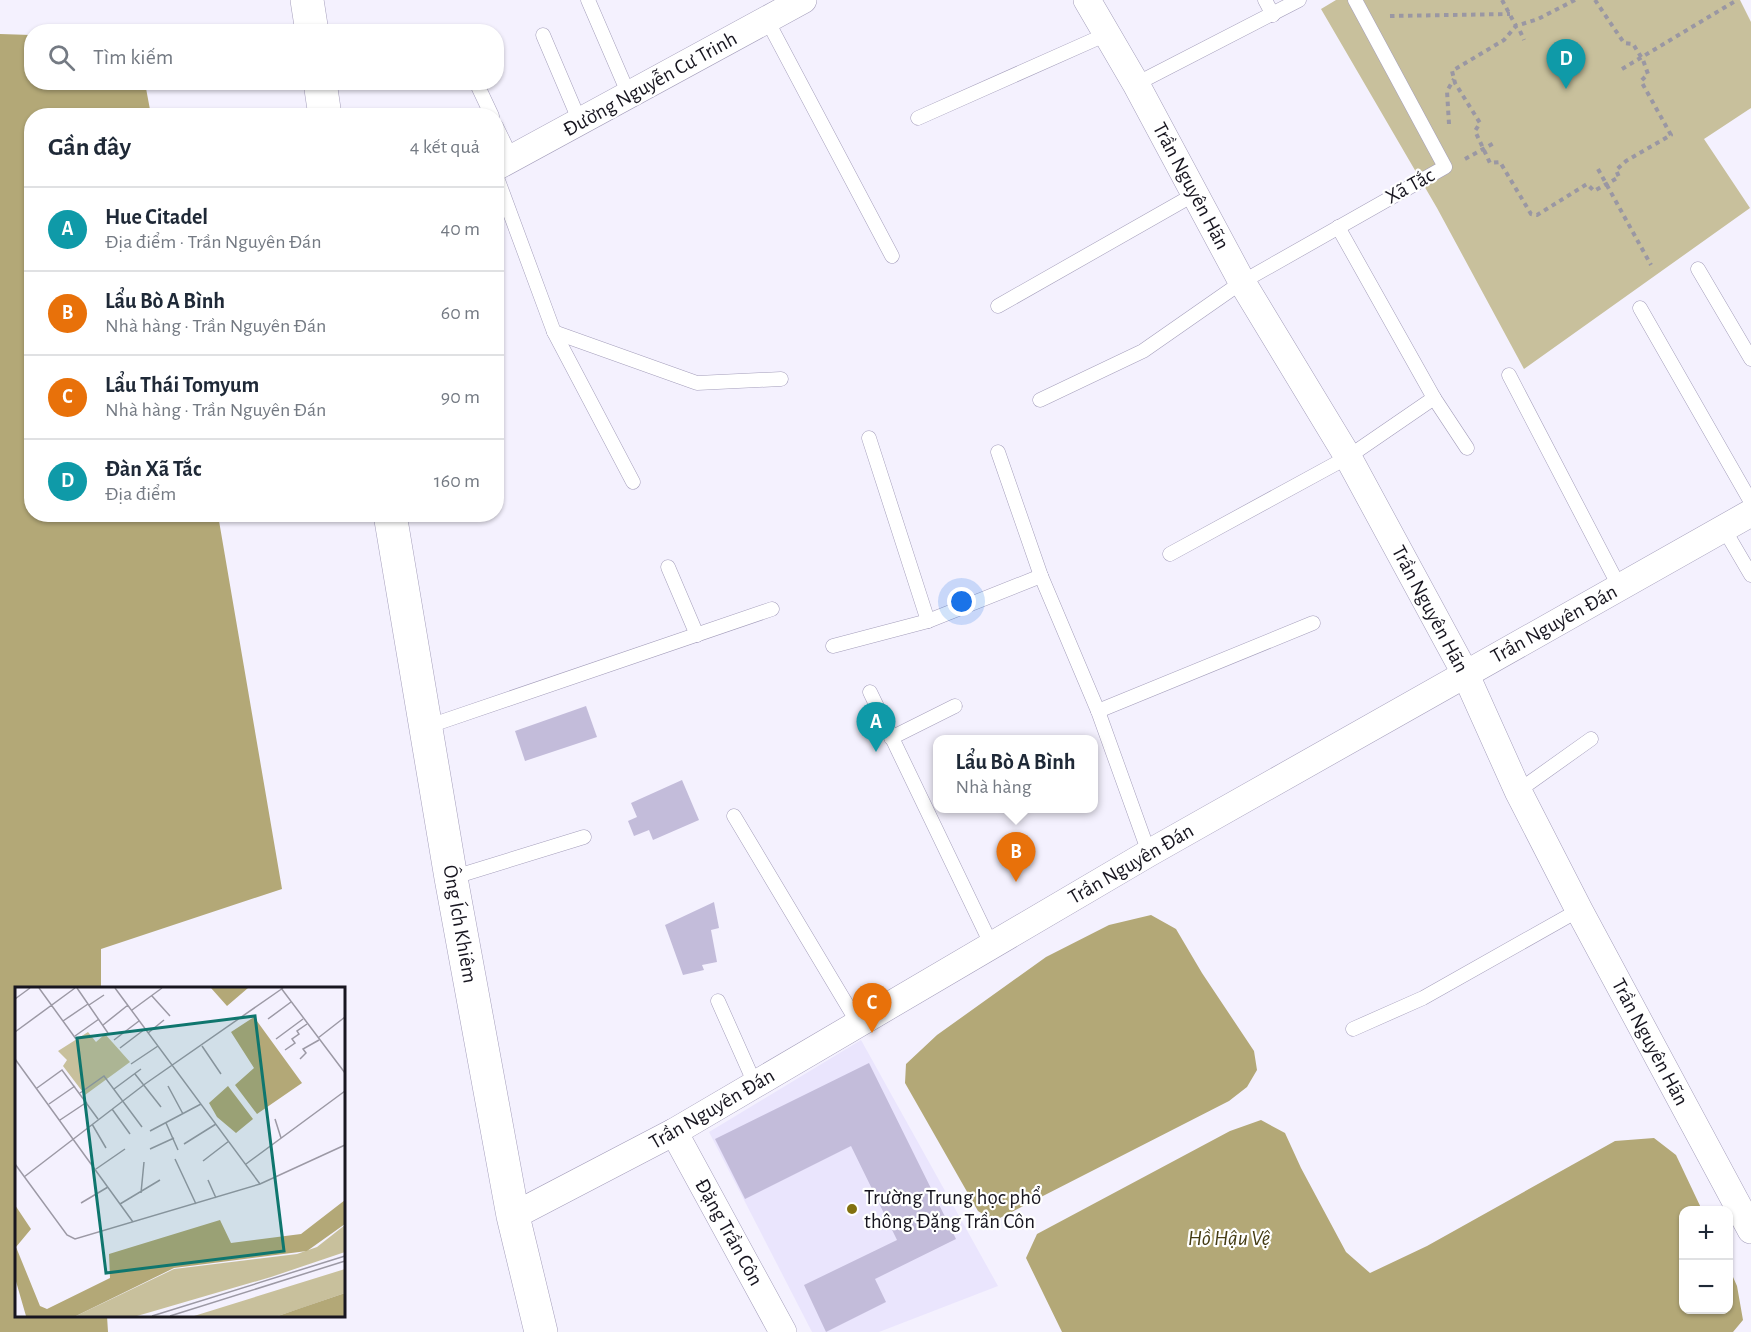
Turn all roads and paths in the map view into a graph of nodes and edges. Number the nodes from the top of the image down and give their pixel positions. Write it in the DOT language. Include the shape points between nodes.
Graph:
graph roads {
  1 [pos="307,0"];
  2 [pos="588,0"];
  3 [pos="1087,0"];
  4 [pos="1265,0"];
  5 [pos="1299,0"];
  6 [pos="1355,0"];
  7 [pos="1502,0"];
  8 [pos="1575,0"];
  9 [pos="1595,0"];
  10 [pos="1737,0"];
  11 [pos="794,2"];
  12 [pos="1510,14"];
  13 [pos="1273,15"];
  14 [pos="1384,16"];
  15 [pos="767,20"];
  16 [pos="311,24"];
  17 [pos="1516,26"];
  18 [pos="1520,31"];
  19 [pos="1107,34"];
  20 [pos="543,35"];
  21 [pos="1524,40"];
  22 [pos="1642,57"];
  23 [pos="1622,69"];
  24 [pos="1136,84"];
  25 [pos="321,90"];
  26 [pos="480,90"];
  27 [pos="629,95"];
  28 [pos="324,108"];
  29 [pos="488,108"];
  30 [pos="918,118"];
  31 [pos="580,122"];
  32 [pos="1496,142"];
  33 [pos="1487,147"];
  34 [pos="504,166"];
  35 [pos="1598,169"];
  36 [pos="504,173"];
  37 [pos="1606,184"];
  38 [pos="1195,194"];
  39 [pos="1338,226"];
  40 [pos="892,256"];
  41 [pos="1651,265"];
  42 [pos="1698,269"];
  43 [pos="1242,282"];
  44 [pos="998,306"];
  45 [pos="1640,308"];
  46 [pos="554,332"];
  47 [pos="1751,359"];
  48 [pos="1509,375"];
  49 [pos="781,379"];
  50 [pos="1434,398"];
  51 [pos="1040,400"];
  52 [pos="869,438"];
  53 [pos="1467,448"];
  54 [pos="998,452"];
  55 [pos="1348,457"];
  56 [pos="633,482"];
  57 [pos="1751,502"];
  58 [pos="1751,513"];
  59 [pos="391,522"];
  60 [pos="1724,529"];
  61 [pos="1170,554"];
  62 [pos="668,567"];
  63 [pos="1751,574"];
  64 [pos="1041,576"];
  65 [pos="1620,588"];
  66 [pos="772,609"];
  67 [pos="928,621"];
  68 [pos="1313,623"];
  69 [pos="697,635"];
  70 [pos="833,646"];
  71 [pos="1465,673"];
  72 [pos="870,692"];
  73 [pos="955,706"];
  74 [pos="1098,711"];
  75 [pos="426,727"];
  76 [pos="891,738"];
  77 [pos="1592,740"];
  78 [pos="1518,791"];
  79 [pos="734,816"];
  80 [pos="584,837"];
  81 [pos="1149,853"];
  82 [pos="451,878"];
  83 [pos="1579,910"];
  84 [pos="992,946"];
  85 [pos="718,1000"];
  86 [pos="859,1025"];
  87 [pos="1353,1029"];
  88 [pos="755,1084"];
  89 [pos="674,1132"];
  90 [pos="513,1216"];
  91 [pos="1751,1230"];
  92 [pos="541,1332"];
  93 [pos="783,1332"];
  1 -- 16 [label="street"];
  2 -- 27 [label="lane"];
  3 -- 19 [label="street, Trần Nguyên Hãn"];
  4 -- 13 [label="lane"];
  5 -- 13 [label="lane"];
  6 -- 39 [label="lane, Xã Tắc" via="1445,167"];
  7 -- 12 [label="path"];
  8 -- 17 [label="path"];
  9 -- 22 [label="path" via="1624,43 1633,44"];
  10 -- 22 [label="path"];
  11 -- 15 [label="street, Đường Nguyễn Cư Trinh"];
  12 -- 14 [label="path"];
  12 -- 17 [label="path"];
  13 -- 24 [label="lane"];
  15 -- 27 [label="street, Đường Nguyễn Cư Trinh"];
  15 -- 40 [label="lane"];
  17 -- 37 [label="path" via="1504,40 1452,71 1455,83 1480,123 1475,131 1490,163 1500,162 1531,213 1537,215 1587,184 1594,191"];
  18 -- 21 [label="path"];
  19 -- 24 [label="street, Trần Nguyên Hãn"];
  19 -- 30 [label="lane"];
  20 -- 31 [label="lane"];
  22 -- 23 [label="path"];
  22 -- 37 [label="path" via="1648,74 1641,81 1671,135 1626,161 1616,170 1619,177"];
  24 -- 38 [label="street, Trần Nguyên Hãn"];
  25 -- 28 [label="street"];
  26 -- 29 [label="lane"];
  27 -- 31 [label="street, Đường Nguyễn Cư Trinh"];
  31 -- 34 [label="street, Đường Nguyễn Cư Trinh"];
  32 -- 33 [label="path"];
  35 -- 37 [label="path"];
  36 -- 46 [label="lane"];
  37 -- 41 [label="path"];
  38 -- 43 [label="street, Trần Nguyên Hãn"];
  38 -- 44 [label="lane"];
  39 -- 43 [label="lane, Xã Tắc"];
  39 -- 50 [label="lane"];
  42 -- 47 [label="lane"];
  43 -- 51 [label="lane, Xã Tắc" via="1143,351"];
  43 -- 55 [label="street, Trần Nguyên Hãn"];
  45 -- 57 [label="lane"];
  46 -- 49 [label="lane" via="697,383"];
  46 -- 56 [label="lane"];
  48 -- 65 [label="lane"];
  50 -- 53 [label="lane"];
  50 -- 55 [label="lane"];
  52 -- 67 [label="lane"];
  54 -- 64 [label="lane"];
  55 -- 61 [label="lane"];
  55 -- 71 [label="street, Trần Nguyên Hãn"];
  58 -- 60 [label="street, Trần Nguyên Đán"];
  59 -- 75 [label="street, Ông Ích Khiêm"];
  60 -- 63 [label="lane"];
  60 -- 65 [label="street, Trần Nguyên Đán"];
  62 -- 69 [label="lane"];
  64 -- 67 [label="lane"];
  64 -- 74 [label="lane"];
  65 -- 71 [label="street, Trần Nguyên Đán"];
  66 -- 69 [label="lane"];
  67 -- 70 [label="lane"];
  68 -- 74 [label="lane"];
  69 -- 75 [label="lane"];
  71 -- 78 [label="street, Trần Nguyên Hãn"];
  71 -- 81 [label="street, Trần Nguyên Đán"];
  72 -- 76 [label="lane"];
  73 -- 76 [label="lane"];
  74 -- 81 [label="lane"];
  75 -- 82 [label="street, Ông Ích Khiêm"];
  76 -- 84 [label="lane"];
  77 -- 78 [label="lane"];
  78 -- 83 [label="street, Trần Nguyên Hãn"];
  79 -- 86 [label="lane"];
  80 -- 82 [label="lane"];
  81 -- 84 [label="street, Trần Nguyên Đán"];
  82 -- 90 [label="street, Ông Ích Khiêm"];
  83 -- 87 [label="lane" via="1423,998"];
  83 -- 91 [label="street, Trần Nguyên Hãn"];
  84 -- 86 [label="street, Trần Nguyên Đán"];
  85 -- 88 [label="lane"];
  86 -- 88 [label="street, Trần Nguyên Đán"];
  88 -- 89 [label="street, Trần Nguyên Đán"];
  89 -- 90 [label="street, Trần Nguyên Đán"];
  89 -- 93 [label="street, Đặng Trần Côn"];
  90 -- 92 [label="street, Ông Ích Khiêm"];
}
